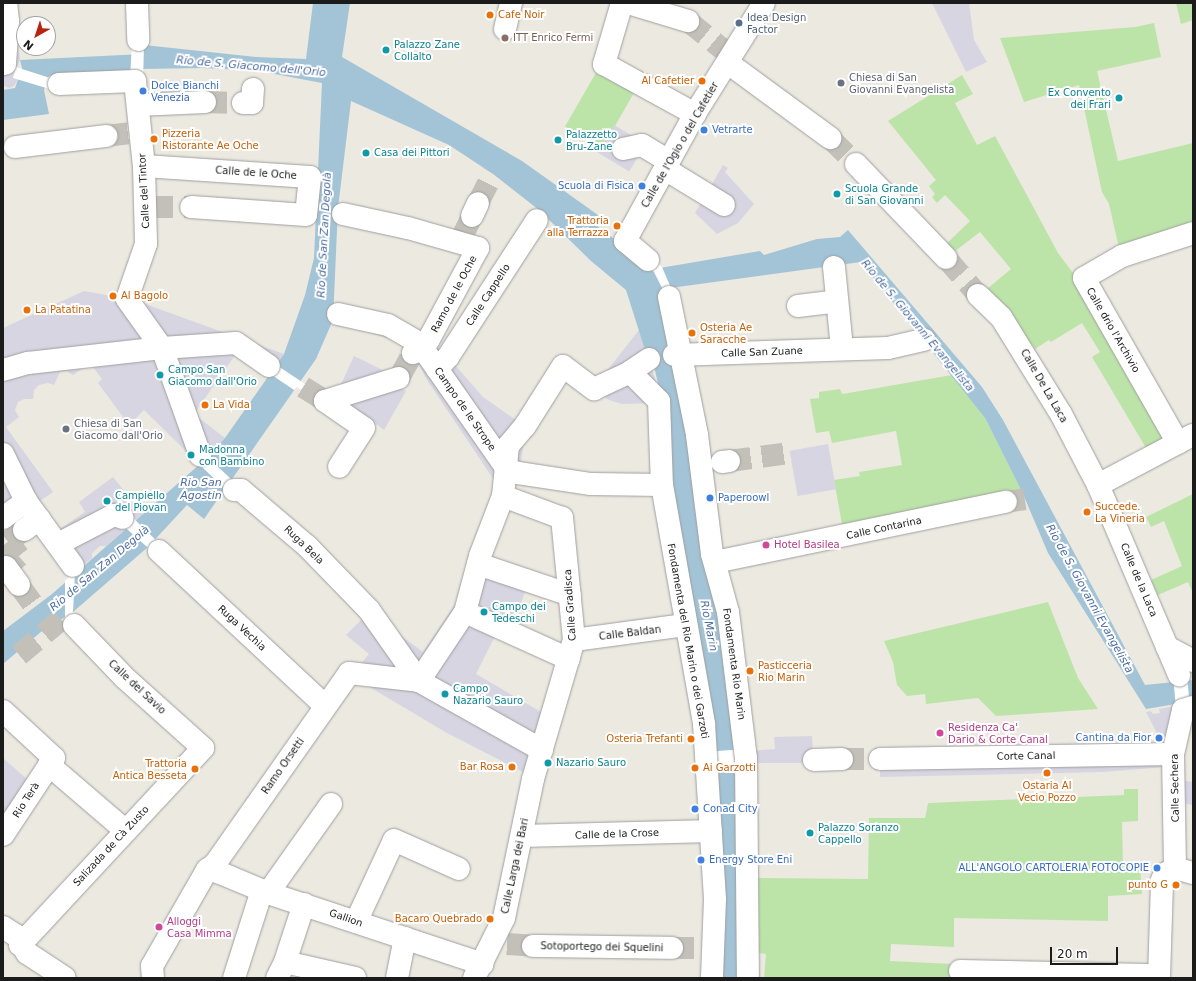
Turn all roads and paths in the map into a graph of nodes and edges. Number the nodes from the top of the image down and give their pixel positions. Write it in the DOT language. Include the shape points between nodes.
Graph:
graph roads {
  1 [pos="6,3"];
  2 [pos="137,3"];
  3 [pos="511,3"];
  4 [pos="622,3"];
  5 [pos="628,3"];
  6 [pos="764,3"];
  7 [pos="688,21"];
  8 [pos="505,29"];
  9 [pos="138,40"];
  10 [pos="728,63"];
  11 [pos="8,65"];
  12 [pos="59,84"];
  13 [pos="205,102"];
  14 [pos="138,104"];
  15 [pos="695,114"];
  16 [pos="106,136"];
  17 [pos="830,138"];
  18 [pos="15,147"];
  19 [pos="623,149"];
  20 [pos="856,164"];
  21 [pos="667,165"];
  22 [pos="144,166"];
  23 [pos="724,205"];
  24 [pos="191,206"];
  25 [pos="343,214"];
  26 [pos="537,220"];
  27 [pos="1193,233"];
  28 [pos="946,258"];
  29 [pos="648,260"];
  30 [pos="834,267"];
  31 [pos="978,296"];
  32 [pos="669,297"];
  33 [pos="837,301"];
  34 [pos="798,306"];
  35 [pos="338,314"];
  36 [pos="924,340"];
  37 [pos="421,346"];
  38 [pos="162,348"];
  39 [pos="842,349"];
  40 [pos="678,354"];
  41 [pos="649,359"];
  42 [pos="269,366"];
  43 [pos="437,369"];
  44 [pos="3,370"];
  45 [pos="630,372"];
  46 [pos="399,378"];
  47 [pos="1186,439"];
  48 [pos="3,454"];
  49 [pos="200,455"];
  50 [pos="339,467"];
  51 [pos="508,482"];
  52 [pos="662,485"];
  53 [pos="1098,485"];
  54 [pos="234,490"];
  55 [pos="1006,502"];
  56 [pos="13,511"];
  57 [pos="123,518"];
  58 [pos="58,544"];
  59 [pos="159,551"];
  60 [pos="479,560"];
  61 [pos="715,562"];
  62 [pos="73,566"];
  63 [pos="6,567"];
  64 [pos="19,585"];
  65 [pos="570,595"];
  66 [pos="465,612"];
  67 [pos="74,625"];
  68 [pos="685,625"];
  69 [pos="572,649"];
  70 [pos="1190,665"];
  71 [pos="419,681"];
  72 [pos="326,706"];
  73 [pos="1188,708"];
  74 [pos="3,711"];
  75 [pos="203,748"];
  76 [pos="542,750"];
  77 [pos="1173,754"];
  78 [pos="842,759"];
  79 [pos="880,759"];
  80 [pos="814,760"];
  81 [pos="49,765"];
  82 [pos="331,804"];
  83 [pos="6,822"];
  84 [pos="126,831"];
  85 [pos="711,831"];
  86 [pos="522,836"];
  87 [pos="215,864"];
  88 [pos="459,869"];
  89 [pos="1184,870"];
  90 [pos="265,892"];
  91 [pos="304,904"];
  92 [pos="356,922"];
  93 [pos="3,927"];
  94 [pos="405,938"];
  95 [pos="20,945"];
  96 [pos="533,946"];
  97 [pos="672,948"];
  98 [pos="281,970"];
  99 [pos="478,971"];
  100 [pos="960,971"];
  101 [pos="56,976"];
  102 [pos="1026,976"];
  103 [pos="1159,976"];
  104 [pos="153,978"];
  105 [pos="234,978"];
  106 [pos="355,978"];
  107 [pos="397,978"];
  108 [pos="712,978"];
  109 [pos="748,978"];
  1 -- 11 [label="street"];
  2 -- 9 [label="street"];
  3 -- 8 [label="street"];
  4 -- 15 [label="street" via="604,64"];
  5 -- 7 [label="street"];
  6 -- 10 [label="street, Calle de l'Ogio o del Cafetier"];
  10 -- 15 [label="street, Calle de l'Ogio o del Cafetier"];
  10 -- 17 [label="street"];
  12 -- 14 [label="street, Calle del Tintor" via="135,81"];
  13 -- 14 [label="street"];
  14 -- 22 [label="street, Calle del Tintor" via="136,133"];
  15 -- 21 [label="street, Calle de l'Ogio o del Cafetier"];
  16 -- 18 [label="street"];
  19 -- 21 [label="street" via="642,145"];
  20 -- 28 [label="street"];
  21 -- 23 [label="street"];
  21 -- 29 [label="street, Calle de l'Ogio o del Cafetier" via="625,241"];
  22 -- 24 [label="street, Calle de le Oche" via="310,177 306,216"];
  22 -- 38 [label="street, Calle del Tintor" via="148,207 146,244 127,299"];
  25 -- 37 [label="street, Ramo de le Oche" via="466,243"];
  26 -- 43 [label="street, Calle Cappello" via="448,357"];
  27 -- 47 [label="street, Calle drio l'Archivio" via="1122,256 1084,278"];
  30 -- 33 [label="street"];
  31 -- 53 [label="street, Calle De La Laca" via="1001,317 1018,342 1061,414"];
  32 -- 40 [label="street, Fondamenta Rio Marin"];
  33 -- 34 [label="street"];
  33 -- 39 [label="street"];
  35 -- 37 [label="street" via="388,325"];
  36 -- 39 [label="street, Calle San Zuane" via="888,348"];
  37 -- 43 [label="street, Campo de le Strope"];
  38 -- 42 [label="street" via="236,343"];
  38 -- 44 [label="street" via="28,363"];
  38 -- 49 [label="street"];
  39 -- 40 [label="street, Calle San Zuane"];
  40 -- 61 [label="street, Fondamenta Rio Marin" via="715,464"];
  41 -- 45 [label="street"];
  43 -- 51 [label="street, Campo de le Strope"];
  45 -- 51 [label="street, Campo de le Strope" via="594,389 563,366 525,426 508,446"];
  45 -- 52 [label="street, Fondamenta del Rio Marin o dei Garzoti" via="659,401"];
  46 -- 50 [label="street" via="325,401 364,428"];
  47 -- 53 [label="street"];
  48 -- 56 [label="street"];
  51 -- 52 [label="street"];
  51 -- 60 [label="street"];
  51 -- 65 [label="street, Calle Gradisca" via="562,518"];
  52 -- 68 [label="street, Fondamenta del Rio Marin o dei Garzoti"];
  53 -- 70 [label="street, Calle de la Laca" via="1167,648"];
  54 -- 71 [label="street, Ruga Bela" via="241,490 307,546 368,610"];
  55 -- 61 [label="street, Calle Contarina"];
  56 -- 58 [label="street"];
  57 -- 58 [label="street" via="114,515"];
  58 -- 62 [label="street"];
  59 -- 72 [label="street, Ruga Vechia"];
  60 -- 65 [label="street"];
  60 -- 66 [label="street"];
  61 -- 109 [label="street, Fondamenta Rio Marin" via="728,612 748,758"];
  63 -- 64 [label="street"];
  65 -- 69 [label="street, Calle Gradisca"];
  66 -- 69 [label="street"];
  66 -- 71 [label="street"];
  67 -- 75 [label="street, Calle del Savio" via="124,677"];
  68 -- 69 [label="street, Calle Baldan"];
  68 -- 85 [label="street, Fondamenta del Rio Marin o dei Garzoti" via="704,724"];
  69 -- 76 [label="street, Calle Gradisca"];
  71 -- 72 [label="street, Ramo Orsetti" via="348,672"];
  71 -- 76 [label="street"];
  72 -- 87 [label="street, Ramo Orsetti"];
  73 -- 77 [label="street, Calle Sechera"];
  74 -- 81 [label="street" via="54,758"];
  75 -- 84 [label="street, Salizada de Cà Zusto"];
  76 -- 86 [label="street, Calle Larga dei Bari" via="533,779"];
  77 -- 79 [label="street, Corte Canal"];
  77 -- 89 [label="street, Calle Sechera"];
  78 -- 80 [label="street"];
  81 -- 83 [label="street, Rio Terà"];
  81 -- 84 [label="street"];
  82 -- 90 [label="street"];
  84 -- 95 [label="street, Salizada de Cà Zusto"];
  85 -- 86 [label="street, Calle de la Crose"];
  85 -- 108 [label="street, Fondamenta del Rio Marin o dei Garzoti" via="715,899 710,949"];
  86 -- 99 [label="street, Calle Larga dei Bari" via="499,944"];
  87 -- 90 [label="street, Gallion" via="218,872"];
  87 -- 104 [label="street, Ramo Orsetti" via="207,870 152,966"];
  88 -- 92 [label="street" via="394,840"];
  89 -- 103 [label="street" via="1165,874 1162,880"];
  90 -- 91 [label="street, Gallion"];
  90 -- 105 [label="street"];
  91 -- 92 [label="street, Gallion"];
  91 -- 98 [label="street"];
  92 -- 94 [label="street, Gallion"];
  93 -- 95 [label="street" via="17,936"];
  94 -- 99 [label="street, Gallion"];
  94 -- 107 [label="street"];
  95 -- 101 [label="street"];
  96 -- 97 [label="street, Sotoportego dei Squelini"];
  98 -- 106 [label="street"];
  100 -- 102 [label="street"];
  102 -- 103 [label="street"];
}
